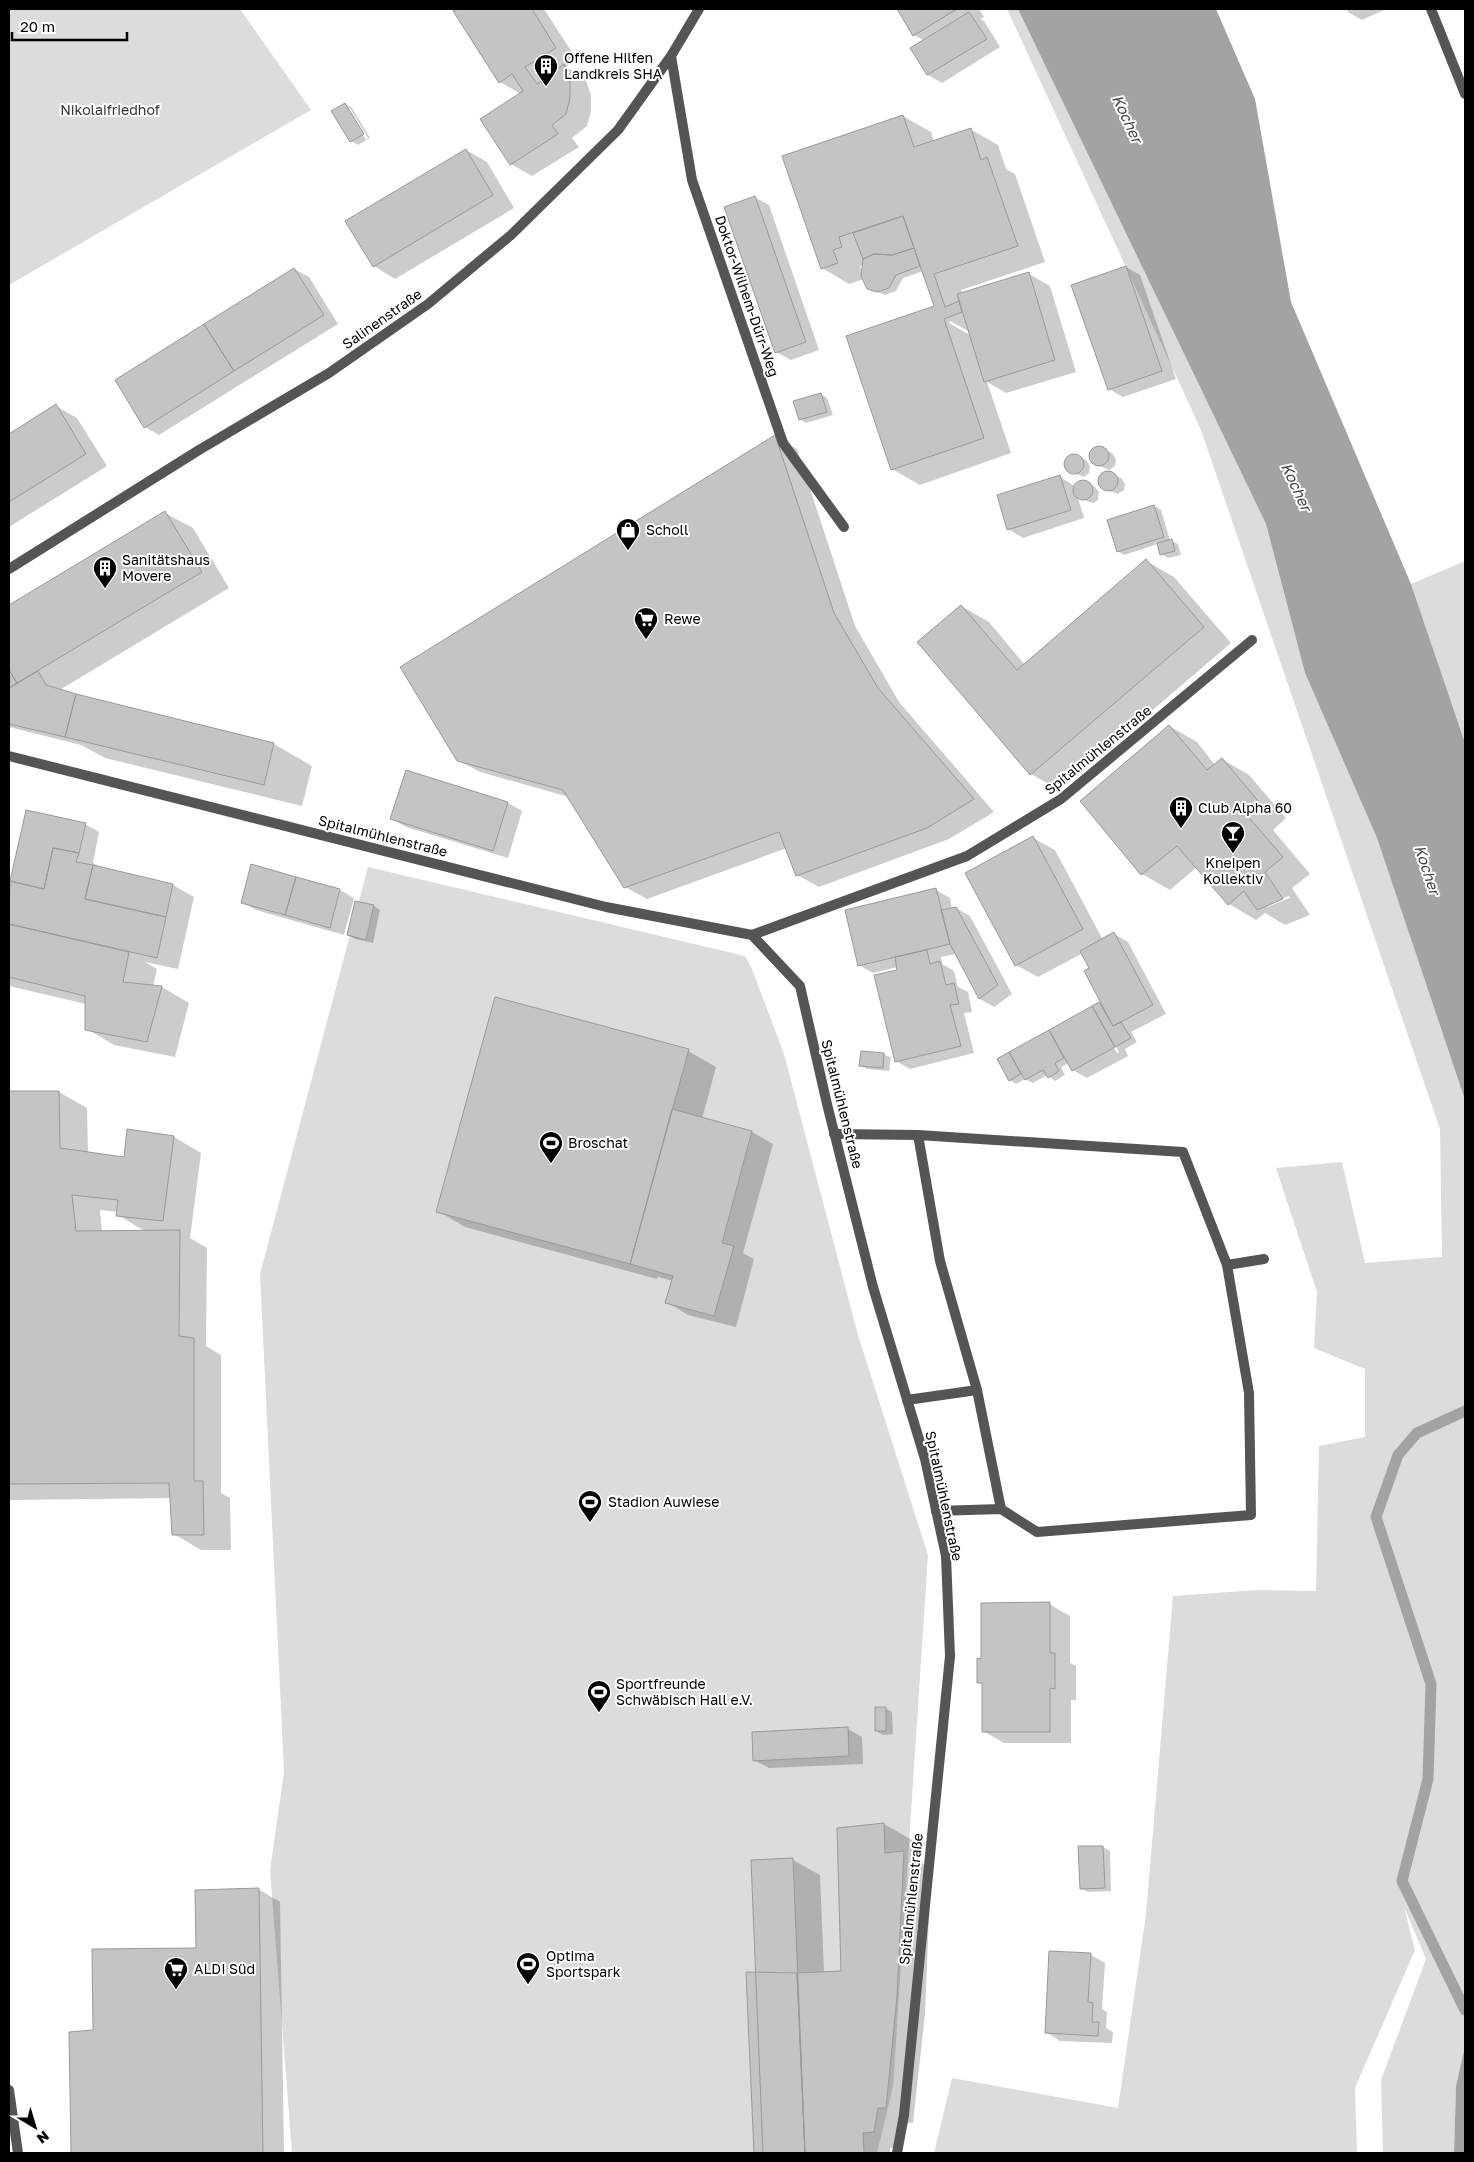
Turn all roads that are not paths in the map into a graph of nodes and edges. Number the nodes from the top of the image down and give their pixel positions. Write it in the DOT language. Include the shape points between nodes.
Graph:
graph roads {
  1 [pos="699,9"];
  2 [pos="1431,9"];
  3 [pos="671,56"];
  4 [pos="1465,94"];
  5 [pos="844,526"];
  6 [pos="9,569"];
  7 [pos="1252,640"];
  8 [pos="9,756"];
  9 [pos="752,935"];
  10 [pos="834,1134"];
  11 [pos="918,1135"];
  12 [pos="1264,1259"];
  13 [pos="1227,1264"];
  14 [pos="977,1390"];
  15 [pos="907,1400"];
  16 [pos="1001,1508"];
  17 [pos="936,1511"];
  18 [pos="9,2090"];
  19 [pos="18,2153"];
  20 [pos="897,2153"];
  1 -- 3 [label="street, Salinenstraße"];
  2 -- 4 [label="street"];
  3 -- 5 [label="street, Doktor-Wilhem-Dürr-Weg" via="692,180 783,443"];
  3 -- 6 [label="street, Salinenstraße" via="618,130 593,156 511,236 428,304 329,372"];
  7 -- 9 [label="street, Spitalmühlenstraße" via="1061,799 967,856"];
  8 -- 9 [label="street, Spitalmühlenstraße" via="606,907"];
  9 -- 10 [label="street, Spitalmühlenstraße" via="800,986"];
  10 -- 11 [label="street"];
  10 -- 15 [label="street, Spitalmühlenstraße" via="873,1287"];
  11 -- 13 [label="street" via="1184,1152"];
  11 -- 14 [label="street" via="940,1261"];
  12 -- 13 [label="street"];
  13 -- 16 [label="street" via="1249,1393 1251,1515 1037,1532"];
  14 -- 15 [label="street"];
  14 -- 16 [label="street"];
  15 -- 17 [label="street, Spitalmühlenstraße" via="925,1459"];
  16 -- 17 [label="street"];
  17 -- 20 [label="street, Spitalmühlenstraße" via="946,1556 950,1656 904,2115"];
  18 -- 19 [label="street"];
}
